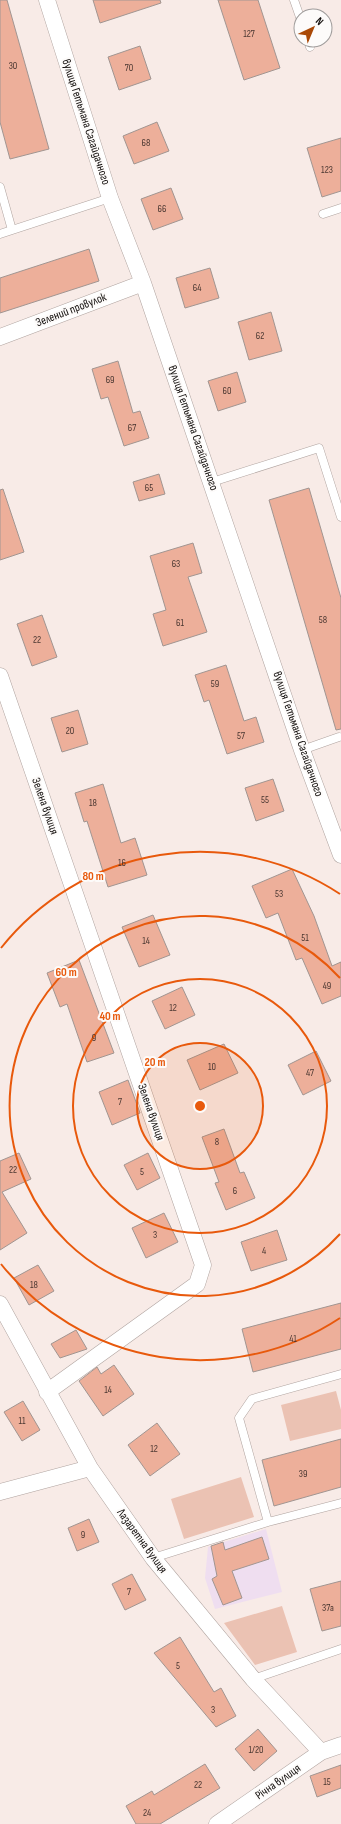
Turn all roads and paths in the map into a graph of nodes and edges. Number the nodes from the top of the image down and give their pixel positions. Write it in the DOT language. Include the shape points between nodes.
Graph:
graph roads {
  1 [pos="47,0"];
  2 [pos="0,187"];
  3 [pos="110,198"];
  4 [pos="341,208"];
  5 [pos="323,214"];
  6 [pos="12,230"];
  7 [pos="0,234"];
  8 [pos="143,283"];
  9 [pos="0,337"];
  10 [pos="212,482"];
  11 [pos="341,517"];
  12 [pos="0,676"];
  13 [pos="339,737"];
  14 [pos="302,750"];
  15 [pos="341,855"];
  16 [pos="0,1304"];
  17 [pos="341,1374"];
  18 [pos="47,1392"];
  19 [pos="90,1468"];
  20 [pos="0,1492"];
  21 [pos="341,1503"];
  22 [pos="268,1522"];
  23 [pos="153,1558"];
  24 [pos="341,1649"];
  25 [pos="253,1680"];
  26 [pos="341,1745"];
  27 [pos="321,1752"];
  28 [pos="217,1824"];
  1 -- 3 [label="street, вулиця Гетьмана Сагайдачного"];
  2 -- 6 [label="lane"];
  3 -- 6 [label="lane"];
  3 -- 8 [label="street, вулиця Гетьмана Сагайдачного"];
  4 -- 5 [label="lane"];
  6 -- 7 [label="lane"];
  8 -- 9 [label="street, Зелений провулок"];
  8 -- 10 [label="street, вулиця Гетьмана Сагайдачного"];
  10 -- 11 [label="lane" via="319,448"];
  10 -- 14 [label="street, вулиця Гетьмана Сагайдачного"];
  12 -- 18 [label="street, Зелена вулиця" via="203,1265 197,1284"];
  13 -- 14 [label="lane"];
  14 -- 15 [label="street, вулиця Гетьмана Сагайдачного"];
  16 -- 18 [label="street, Лазаретна вулиця"];
  17 -- 22 [label="lane" via="252,1399 240,1418"];
  18 -- 19 [label="street, Лазаретна вулиця"];
  19 -- 20 [label="street"];
  19 -- 23 [label="street, Лазаретна вулиця"];
  21 -- 22 [label="lane"];
  22 -- 23 [label="lane"];
  23 -- 25 [label="street, Лазаретна вулиця"];
  24 -- 25 [label="lane"];
  25 -- 27 [label="street, Лазаретна вулиця"];
  26 -- 27 [label="street, Річна вулиця"];
  27 -- 28 [label="street, Річна вулиця"];
}
